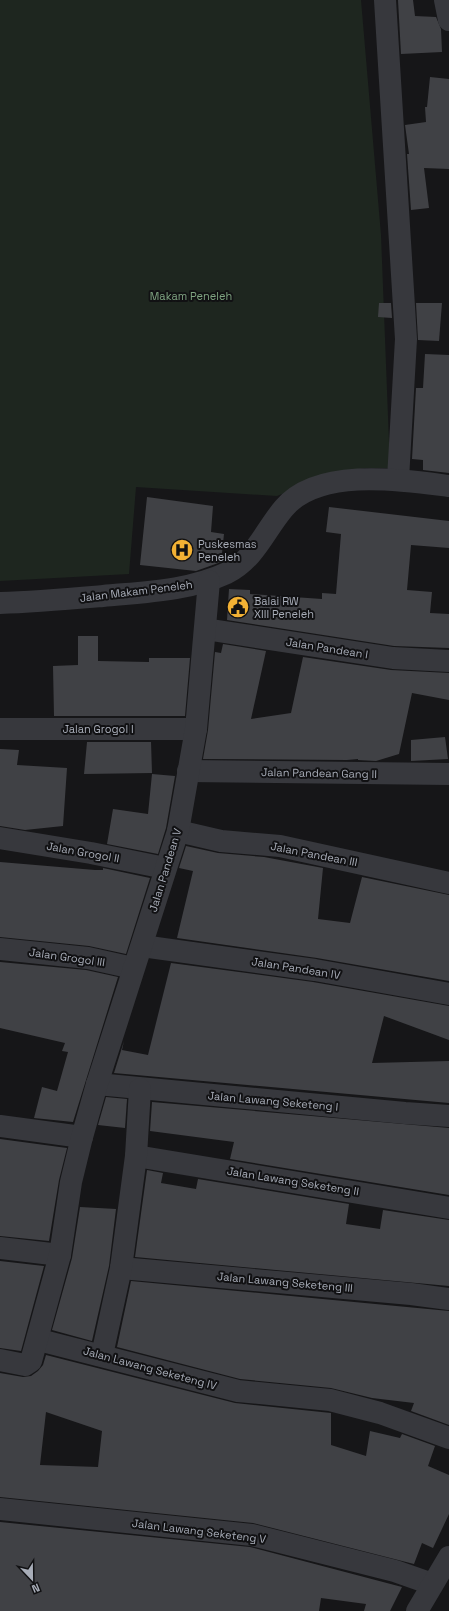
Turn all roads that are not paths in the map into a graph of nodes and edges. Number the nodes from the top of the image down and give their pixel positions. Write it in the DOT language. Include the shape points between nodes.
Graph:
graph roads {
  1 [pos="385,0"];
  2 [pos="445,0"];
  3 [pos="449,20"];
  4 [pos="398,479"];
  5 [pos="449,486"];
  6 [pos="209,581"];
  7 [pos="0,603"];
  8 [pos="205,629"];
  9 [pos="449,662"];
  10 [pos="0,729"];
  11 [pos="196,729"];
  12 [pos="188,771"];
  13 [pos="449,774"];
  14 [pos="178,831"];
  15 [pos="0,838"];
  16 [pos="166,868"];
  17 [pos="449,883"];
  18 [pos="142,946"];
  19 [pos="0,949"];
  20 [pos="133,968"];
  21 [pos="449,994"];
  22 [pos="97,1084"];
  23 [pos="140,1089"];
  24 [pos="449,1116"];
  25 [pos="0,1126"];
  26 [pos="80,1144"];
  27 [pos="136,1156"];
  28 [pos="449,1208"];
  29 [pos="0,1248"];
  30 [pos="60,1255"];
  31 [pos="121,1268"];
  32 [pos="449,1299"];
  33 [pos="38,1338"];
  34 [pos="102,1355"];
  35 [pos="0,1360"];
  36 [pos="449,1438"];
  37 [pos="0,1509"];
  38 [pos="449,1557"];
  39 [pos="432,1584"];
  40 [pos="417,1611"];
  1 -- 4 [label="street" via="406,339"];
  2 -- 3 [label="street"];
  4 -- 5 [label="street, Jalan Makam Peneleh"];
  4 -- 6 [label="street, Jalan Makam Peneleh" via="333,482 312,488 285,507 256,550 245,560 229,572"];
  6 -- 7 [label="street, Jalan Makam Peneleh" via="153,591"];
  6 -- 8 [label="street, Jalan Pandean V"];
  8 -- 9 [label="street, Jalan Pandean I" via="393,658"];
  8 -- 11 [label="street, Jalan Pandean V"];
  10 -- 11 [label="street, Jalan Grogol I"];
  11 -- 12 [label="street, Jalan Pandean V"];
  12 -- 13 [label="street, Jalan Pandean Gang II"];
  12 -- 14 [label="street, Jalan Pandean V"];
  14 -- 16 [label="street, Jalan Pandean V"];
  14 -- 17 [label="street, Jalan Pandean III" via="222,841 280,846"];
  15 -- 16 [label="street, Jalan Grogol II"];
  16 -- 18 [label="street, Jalan Pandean V"];
  18 -- 20 [label="street, Jalan Pandean V"];
  18 -- 21 [label="street, Jalan Pandean IV" via="315,970"];
  19 -- 20 [label="street, Jalan Grogol III" via="88,958"];
  20 -- 22 [label="street, Jalan Pandean V"];
  22 -- 23 [label="street, Jalan Lawang Seketeng I"];
  22 -- 26 [label="street, Jalan Pandean V"];
  23 -- 24 [label="street, Jalan Lawang Seketeng I"];
  23 -- 27 [label="street"];
  25 -- 26 [label="street"];
  26 -- 30 [label="street" via="71,1182"];
  27 -- 28 [label="street, Jalan Lawang Seketeng II"];
  27 -- 31 [label="street"];
  29 -- 30 [label="street"];
  30 -- 33 [label="street"];
  31 -- 32 [label="street, Jalan Lawang Seketeng III"];
  31 -- 34 [label="street"];
  33 -- 34 [label="street, Jalan Lawang Seketeng IV"];
  33 -- 35 [label="street" via="30,1363 25,1365"];
  34 -- 36 [label="street, Jalan Lawang Seketeng IV" via="238,1391 330,1400 380,1413"];
  37 -- 39 [label="street, Jalan Lawang Seketeng V" via="252,1536 395,1571"];
  38 -- 39 [label="street"];
  39 -- 40 [label="street"];
}
